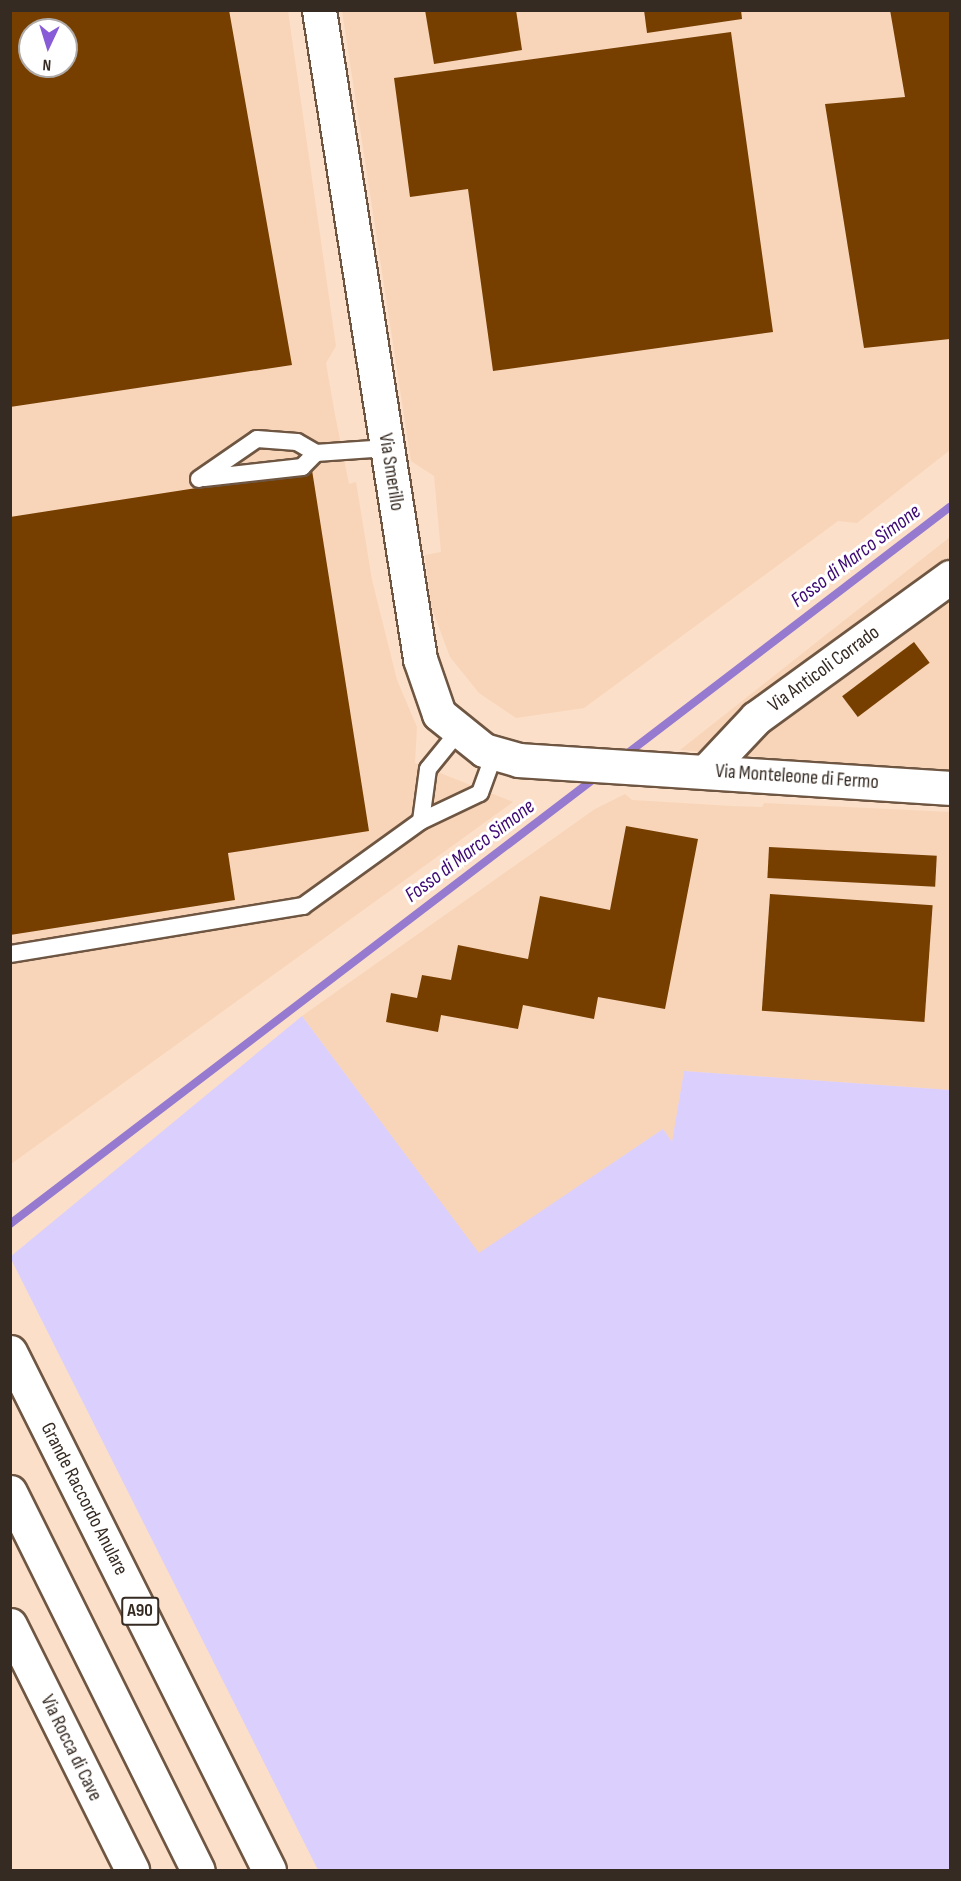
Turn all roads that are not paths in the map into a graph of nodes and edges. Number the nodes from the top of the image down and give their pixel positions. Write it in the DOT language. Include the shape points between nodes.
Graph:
graph roads {
  1 [pos="319,10"];
  2 [pos="387,448"];
  3 [pos="316,453"];
  4 [pos="951,577"];
  5 [pos="484,750"];
  6 [pos="644,770"];
  7 [pos="706,771"];
  8 [pos="951,788"];
  9 [pos="421,821"];
  10 [pos="10,954"];
  11 [pos="10,1352"];
  12 [pos="10,1492"];
  13 [pos="10,1625"];
  14 [pos="132,1870"];
  15 [pos="198,1870"];
  16 [pos="269,1870"];
  1 -- 2 [label="main road, Via Smerillo"];
  2 -- 3 [label="lane"];
  2 -- 5 [label="main road, Via Smerillo" via="427,687 447,723"];
  3 -- 3 [label="lane" via="297,442 257,439 199,479 302,466"];
  4 -- 7 [label="main road, Via Anticoli Corrado" via="756,718"];
  5 -- 6 [label="main road, Via Smerillo" via="519,760"];
  5 -- 9 [label="lane" via="491,763 480,793"];
  5 -- 9 [label="lane" via="454,737 428,769"];
  6 -- 7 [label="main road, Via Monteleone di Fermo"];
  7 -- 8 [label="main road, Via Monteleone di Fermo"];
  9 -- 10 [label="lane" via="303,906"];
  11 -- 16 [label="main road, Grande Raccordo Anulare / A90"];
  12 -- 15 [label="main road"];
  13 -- 14 [label="main road, Via Rocca di Cave"];
}
